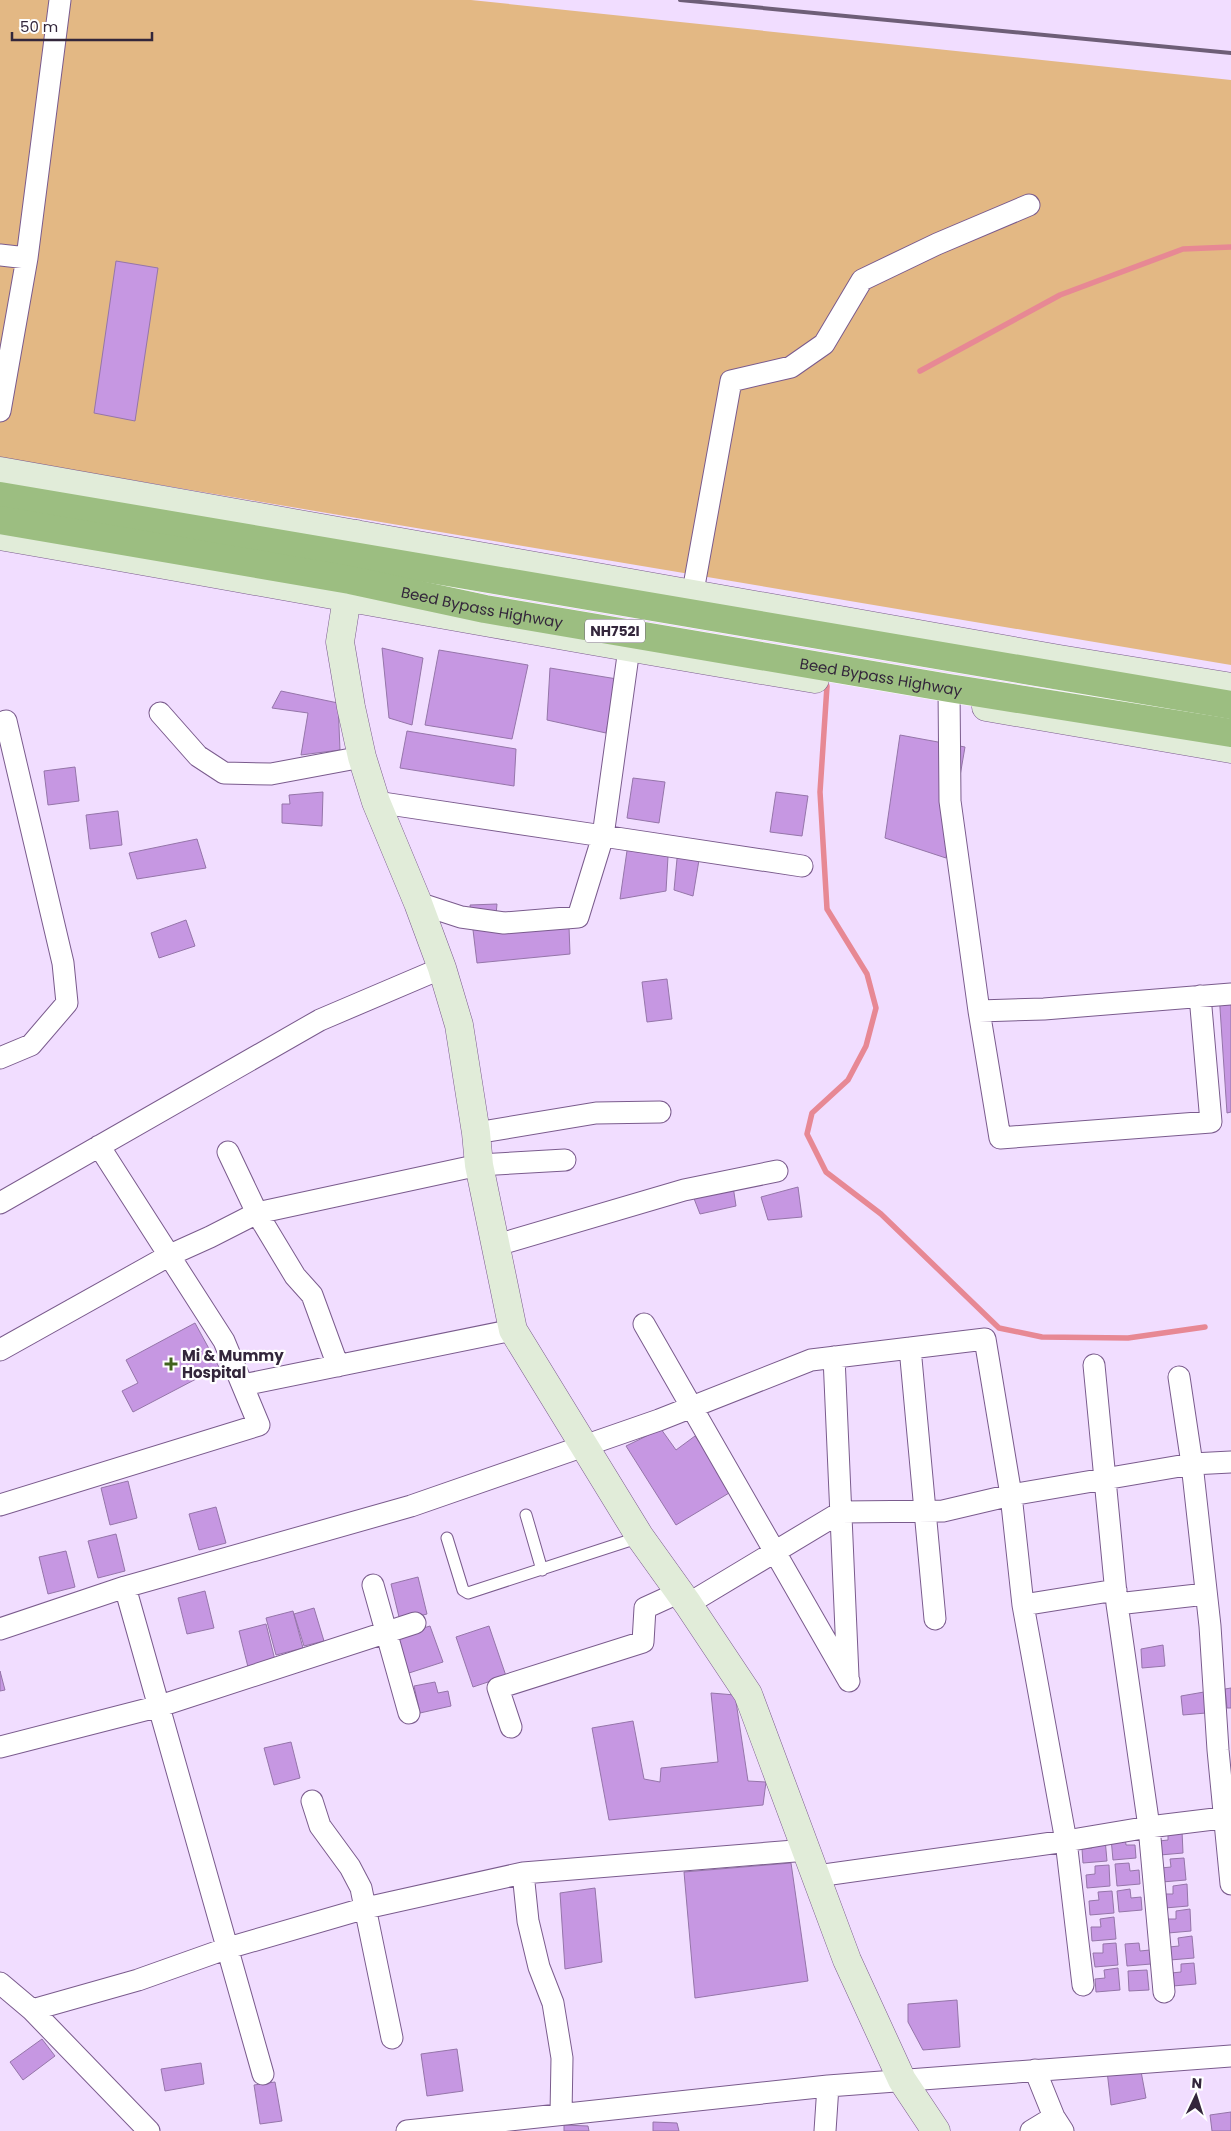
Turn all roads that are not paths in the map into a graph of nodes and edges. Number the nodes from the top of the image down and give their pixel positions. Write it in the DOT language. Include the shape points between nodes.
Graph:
graph roads {
  1 [pos="60,0"];
  2 [pos="1029,205"];
  3 [pos="0,255"];
  4 [pos="27,258"];
  5 [pos="0,411"];
  6 [pos="0,471"];
  7 [pos="0,496"];
  8 [pos="0,520"];
  9 [pos="0,536"];
  10 [pos="352,567"];
  11 [pos="691,603"];
  12 [pos="630,641"];
  13 [pos="1165,685"];
  14 [pos="1231,687"];
  15 [pos="949,695"];
  16 [pos="1231,705"];
  17 [pos="160,713"];
  18 [pos="0,723"];
  19 [pos="1162,730"];
  20 [pos="1231,733"];
  21 [pos="1231,749"];
  22 [pos="362,757"];
  23 [pos="376,802"];
  24 [pos="603,836"];
  25 [pos="802,866"];
  26 [pos="418,904"];
  27 [pos="442,968"];
  28 [pos="1231,994"];
  29 [pos="1200,996"];
  30 [pos="979,1011"];
  31 [pos="0,1058"];
  32 [pos="660,1112"];
  33 [pos="476,1133"];
  34 [pos="98,1146"];
  35 [pos="228,1152"];
  36 [pos="565,1160"];
  37 [pos="479,1165"];
  38 [pos="777,1171"];
  39 [pos="0,1203"];
  40 [pos="256,1213"];
  41 [pos="497,1245"];
  42 [pos="170,1255"];
  43 [pos="644,1324"];
  44 [pos="513,1330"];
  45 [pos="910,1348"];
  46 [pos="0,1350"];
  47 [pos="834,1357"];
  48 [pos="1094,1365"];
  49 [pos="338,1366"];
  50 [pos="1179,1377"];
  51 [pos="243,1385"];
  52 [pos="691,1407"];
  53 [pos="583,1448"];
  54 [pos="1231,1462"];
  55 [pos="1192,1464"];
  56 [pos="1106,1479"];
  57 [pos="1010,1495"];
  58 [pos="0,1505"];
  59 [pos="925,1511"];
  60 [pos="841,1512"];
  61 [pos="526,1515"];
  62 [pos="640,1537"];
  63 [pos="447,1538"];
  64 [pos="776,1552"];
  65 [pos="542,1570"];
  66 [pos="373,1586"];
  67 [pos="124,1587"];
  68 [pos="1206,1594"];
  69 [pos="1116,1597"];
  70 [pos="684,1598"];
  71 [pos="1023,1605"];
  72 [pos="935,1619"];
  73 [pos="414,1623"];
  74 [pos="1,1626"];
  75 [pos="387,1631"];
  76 [pos="160,1706"];
  77 [pos="409,1713"];
  78 [pos="511,1727"];
  79 [pos="0,1747"];
  80 [pos="312,1802"];
  81 [pos="1227,1817"];
  82 [pos="1149,1826"];
  83 [pos="1066,1842"];
  84 [pos="807,1850"];
  85 [pos="523,1873"];
  86 [pos="817,1876"];
  87 [pos="1231,1884"];
  88 [pos="366,1908"];
  89 [pos="228,1948"];
  90 [pos="0,1983"];
  91 [pos="1083,1985"];
  92 [pos="1164,1992"];
  93 [pos="32,2010"];
  94 [pos="392,2038"];
  95 [pos="1231,2056"];
  96 [pos="1034,2070"];
  97 [pos="262,2074"];
  98 [pos="902,2080"];
  99 [pos="828,2086"];
  100 [pos="561,2114"];
  101 [pos="1058,2124"];
  102 [pos="144,2130"];
  103 [pos="406,2131"];
  104 [pos="825,2131"];
  105 [pos="936,2131"];
  106 [pos="1032,2131"];
  1 -- 4 [label="street"];
  2 -- 11 [label="street" via="936,244 862,280 824,344 791,367 731,381"];
  3 -- 4 [label="street"];
  4 -- 5 [label="street"];
  6 -- 10 [label="street"];
  7 -- 10 [label="highway, Beed Bypass Highway / NH752I"];
  8 -- 10 [label="highway, Beed Bypass Highway / NH752I"];
  9 -- 10 [label="street"];
  10 -- 11 [label="highway, Beed Bypass Highway / NH752I"];
  10 -- 12 [label="highway, Beed Bypass Highway / NH752I" via="485,609"];
  10 -- 22 [label="street" via="340,642"];
  11 -- 13 [label="highway, Beed Bypass Highway / NH752I"];
  12 -- 15 [label="highway, Beed Bypass Highway / NH752I"];
  12 -- 24 [label="street"];
  13 -- 14 [label="street"];
  13 -- 16 [label="highway, Beed Bypass Highway / NH752I"];
  15 -- 19 [label="street"];
  15 -- 30 [label="street" via="950,801"];
  17 -- 22 [label="street" via="198,756 224,773 271,774"];
  18 -- 31 [label="street" via="6,721 63,963 67,1003 30,1044"];
  19 -- 20 [label="highway"];
  19 -- 21 [label="street"];
  22 -- 23 [label="street"];
  23 -- 24 [label="street"];
  23 -- 26 [label="street"];
  24 -- 25 [label="street"];
  24 -- 26 [label="street" via="578,917 504,923 461,917"];
  26 -- 27 [label="street"];
  27 -- 33 [label="street" via="459,1025"];
  27 -- 34 [label="street" via="320,1020"];
  28 -- 29 [label="street"];
  29 -- 30 [label="street"];
  29 -- 30 [label="street" via="1211,1122 1000,1138"];
  32 -- 33 [label="street" via="596,1113"];
  33 -- 37 [label="street"];
  34 -- 39 [label="street"];
  34 -- 42 [label="street"];
  35 -- 40 [label="street"];
  36 -- 37 [label="street"];
  37 -- 40 [label="street"];
  37 -- 41 [label="street"];
  38 -- 41 [label="street" via="684,1190"];
  40 -- 42 [label="street"];
  40 -- 49 [label="street" via="312,1295"];
  41 -- 44 [label="street"];
  42 -- 46 [label="street"];
  42 -- 51 [label="street" via="224,1341"];
  43 -- 52 [label="street"];
  44 -- 49 [label="street"];
  44 -- 53 [label="street"];
  45 -- 47 [label="street"];
  45 -- 57 [label="street" via="984,1339"];
  45 -- 59 [label="street"];
  47 -- 52 [label="street" via="811,1360"];
  47 -- 60 [label="street"];
  48 -- 56 [label="street"];
  49 -- 51 [label="street"];
  50 -- 55 [label="street"];
  51 -- 58 [label="street" via="259,1424"];
  52 -- 53 [label="street"];
  52 -- 64 [label="street"];
  53 -- 62 [label="street"];
  53 -- 67 [label="street" via="411,1506"];
  54 -- 55 [label="street"];
  55 -- 56 [label="street"];
  55 -- 68 [label="street"];
  56 -- 57 [label="street"];
  56 -- 69 [label="street"];
  57 -- 59 [label="street" via="943,1511"];
  57 -- 71 [label="street"];
  59 -- 60 [label="street"];
  59 -- 72 [label="street"];
  60 -- 64 [label="street"];
  60 -- 64 [label="street" via="849,1681"];
  61 -- 65 [label="lane"];
  62 -- 65 [label="lane"];
  62 -- 70 [label="street"];
  63 -- 65 [label="lane" via="463,1590 468,1593"];
  64 -- 70 [label="street"];
  66 -- 75 [label="street"];
  67 -- 74 [label="street"];
  67 -- 76 [label="street"];
  68 -- 69 [label="street"];
  68 -- 81 [label="street"];
  69 -- 71 [label="street"];
  69 -- 82 [label="street"];
  70 -- 78 [label="street" via="645,1608 643,1642 498,1688"];
  70 -- 84 [label="street" via="748,1694"];
  71 -- 83 [label="street"];
  73 -- 75 [label="street"];
  75 -- 76 [label="street"];
  75 -- 77 [label="street"];
  76 -- 79 [label="street"];
  76 -- 89 [label="street"];
  80 -- 88 [label="street" via="320,1826 350,1867"];
  81 -- 82 [label="street"];
  81 -- 87 [label="street"];
  82 -- 83 [label="street"];
  82 -- 92 [label="street"];
  83 -- 86 [label="street"];
  83 -- 91 [label="street"];
  84 -- 85 [label="street"];
  84 -- 86 [label="street"];
  85 -- 88 [label="street"];
  85 -- 100 [label="street" via="528,1921 539,1967 553,2003 562,2058"];
  86 -- 98 [label="street" via="847,1960"];
  88 -- 89 [label="street"];
  88 -- 94 [label="street"];
  89 -- 93 [label="street" via="138,1980"];
  89 -- 97 [label="street"];
  90 -- 93 [label="street"];
  93 -- 102 [label="street"];
  95 -- 96 [label="street"];
  96 -- 98 [label="street"];
  96 -- 101 [label="street"];
  98 -- 99 [label="street"];
  98 -- 105 [label="street"];
  99 -- 100 [label="street"];
  99 -- 104 [label="street"];
  100 -- 103 [label="street"];
  101 -- 106 [label="street"];
}
